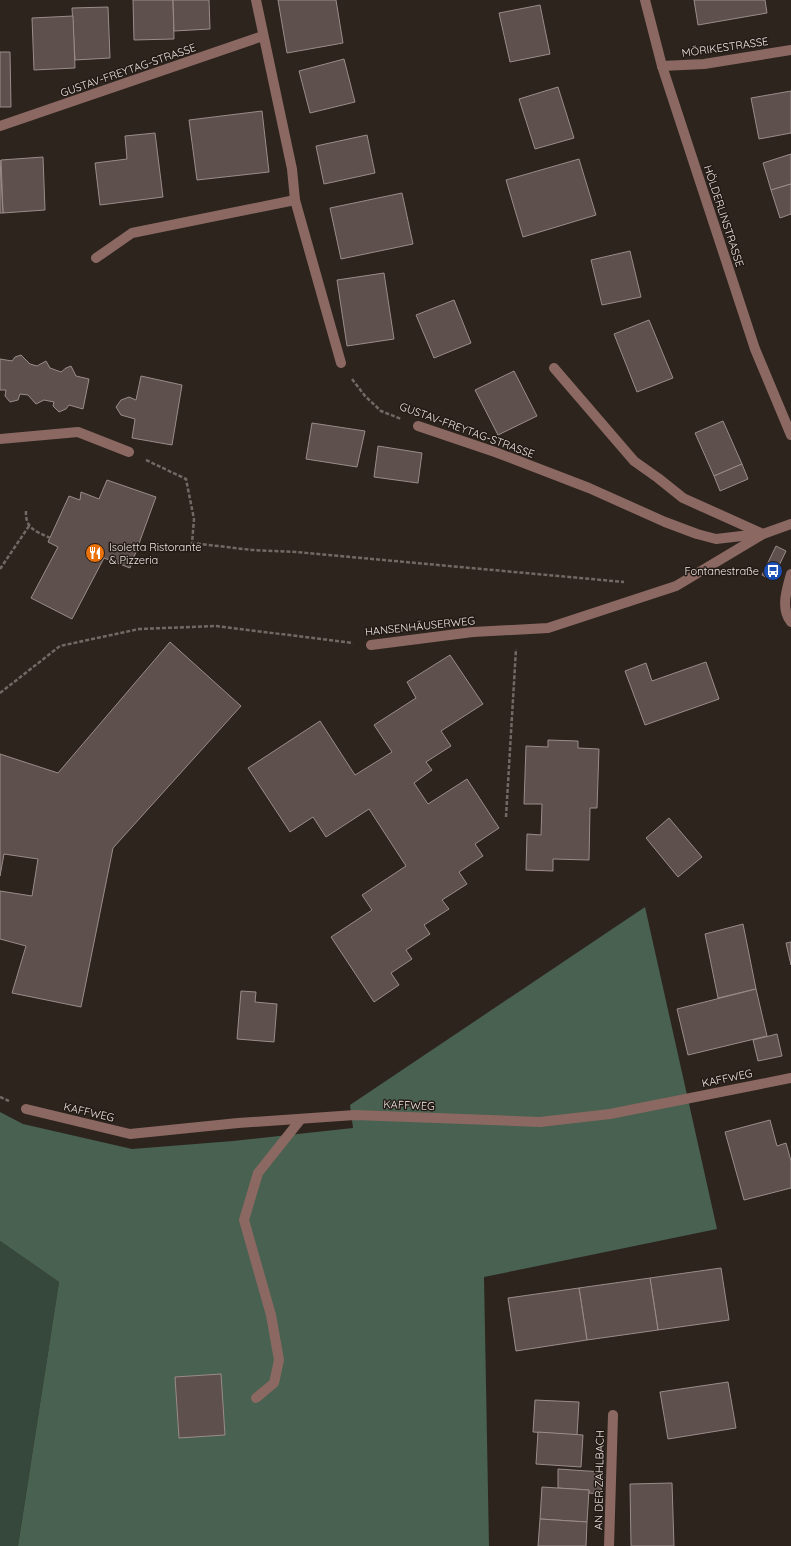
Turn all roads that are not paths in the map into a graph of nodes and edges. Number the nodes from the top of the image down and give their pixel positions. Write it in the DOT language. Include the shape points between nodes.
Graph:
graph roads {
  1 [pos="256,0"];
  2 [pos="645,0"];
  3 [pos="263,36"];
  4 [pos="791,50"];
  5 [pos="662,66"];
  6 [pos="0,126"];
  7 [pos="295,200"];
  8 [pos="96,258"];
  9 [pos="341,363"];
  10 [pos="554,368"];
  11 [pos="418,426"];
  12 [pos="791,435"];
  13 [pos="0,439"];
  14 [pos="129,452"];
  15 [pos="791,524"];
  16 [pos="763,534"];
  17 [pos="791,574"];
  18 [pos="791,622"];
  19 [pos="371,645"];
  20 [pos="791,1078"];
  21 [pos="26,1109"];
  22 [pos="301,1118"];
  23 [pos="256,1398"];
  24 [pos="613,1415"];
  25 [pos="609,1546"];
  1 -- 3 [label="street"];
  2 -- 5 [label="street, HÖLDERLINSTRASSE"];
  3 -- 6 [label="street, GUSTAV-FREYTAG-STRASSE"];
  3 -- 7 [label="street" via="292,169"];
  4 -- 5 [label="street, MÖRIKESTRASSE" via="704,64"];
  5 -- 12 [label="street, HÖLDERLINSTRASSE" via="756,349"];
  7 -- 8 [label="street" via="132,233"];
  7 -- 9 [label="street"];
  10 -- 16 [label="street" via="634,461 683,498"];
  11 -- 16 [label="street, GUSTAV-FREYTAG-STRASSE" via="589,488 697,534 716,539"];
  13 -- 14 [label="street" via="78,432"];
  15 -- 16 [label="street, HANSENHÄUSERWEG"];
  16 -- 19 [label="street, HANSENHÄUSERWEG" via="676,586 548,628 473,632"];
  17 -- 18 [label="street" via="785,598 786,614"];
  20 -- 22 [label="street, KAFFWEG" via="610,1114 540,1122 355,1115"];
  21 -- 22 [label="street, KAFFWEG" via="130,1134"];
  22 -- 23 [label="street" via="258,1173 244,1220 271,1315 279,1360 274,1383"];
  24 -- 25 [label="street, AN DER ZAHLBACH"];
}
